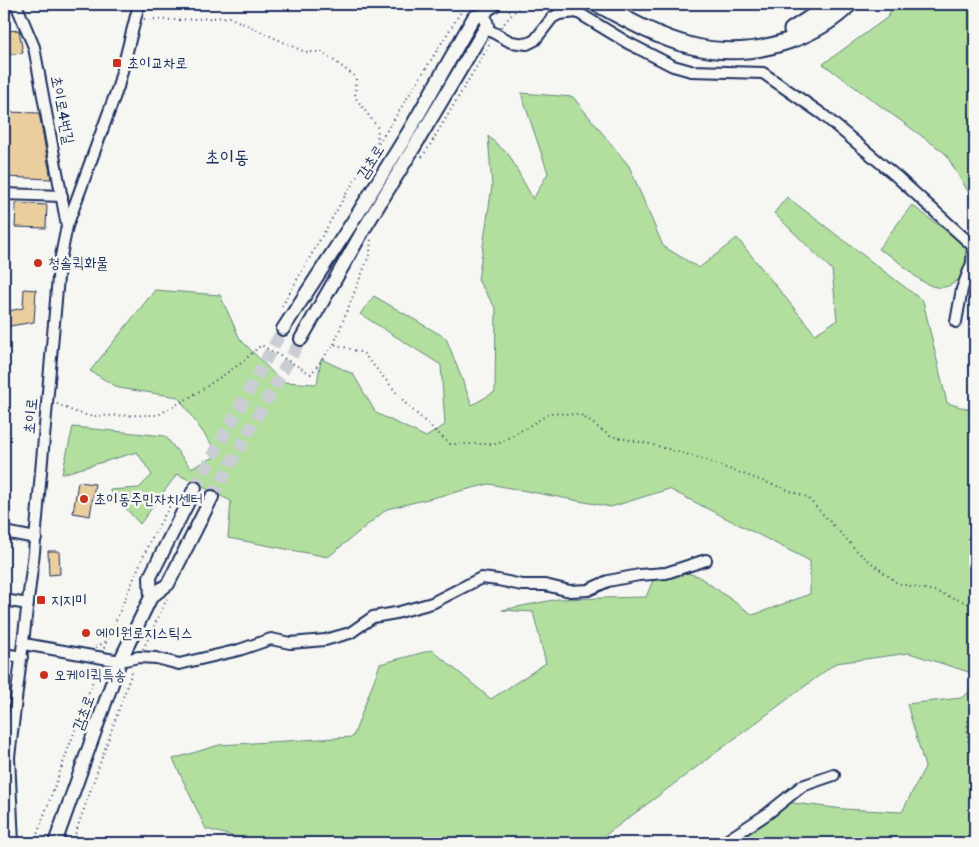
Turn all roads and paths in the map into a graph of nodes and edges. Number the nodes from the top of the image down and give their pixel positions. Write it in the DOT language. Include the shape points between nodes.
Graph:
graph roads {
  1 [pos="16,4"];
  2 [pos="139,4"];
  3 [pos="466,4"];
  4 [pos="520,4"];
  5 [pos="598,4"];
  6 [pos="612,4"];
  7 [pos="832,4"];
  8 [pos="849,4"];
  9 [pos="490,6"];
  10 [pos="134,18"];
  11 [pos="491,31"];
  12 [pos="419,139"];
  13 [pos="376,166"];
  14 [pos="4,194"];
  15 [pos="62,196"];
  16 [pos="67,226"];
  17 [pos="368,231"];
  18 [pos="282,306"];
  19 [pos="956,322"];
  20 [pos="283,329"];
  21 [pos="301,338"];
  22 [pos="334,344"];
  23 [pos="47,405"];
  24 [pos="195,488"];
  25 [pos="212,497"];
  26 [pos="4,532"];
  27 [pos="36,538"];
  28 [pos="706,560"];
  29 [pos="151,597"];
  30 [pos="167,599"];
  31 [pos="4,600"];
  32 [pos="28,604"];
  33 [pos="975,606"];
  34 [pos="24,644"];
  35 [pos="4,654"];
  36 [pos="22,657"];
  37 [pos="138,657"];
  38 [pos="120,661"];
  39 [pos="975,702"];
  40 [pos="975,760"];
  41 [pos="834,775"];
  42 [pos="7,801"];
  43 [pos="13,843"];
  44 [pos="55,843"];
  45 [pos="72,843"];
  46 [pos="723,843"];
  1 -- 15 [label="street, 초이로4번길" via="34,47"];
  2 -- 10 [label="street, 초이로"];
  3 -- 18 [label="path, bridge" via="346,194"];
  4 -- 11 [label="path"];
  5 -- 8 [label="highway" via="668,40 698,48 745,51 775,46 799,37 821,27"];
  6 -- 7 [label="highway" via="672,35 729,45 755,42 789,32"];
  9 -- 11 [label="main road, 감초로" via="487,25"];
  9 -- 12 [label="main road, 감초로" via="474,17"];
  10 -- 13 [label="path" via="177,20 229,16 305,52 322,52 356,77 355,97 378,128"];
  10 -- 16 [label="street, 초이로" via="115,96"];
  11 -- 12 [label="main road, 감초로"];
  11 -- 12 [label="path"];
  11 -- 19 [label="street" via="511,42 528,44 552,18 577,12 673,66 691,71 763,73 822,114 973,246 972,263 962,289"];
  12 -- 17 [label="main road, 감초로, bridge"];
  12 -- 20 [label="main road, 감초로, bridge" via="357,215"];
  14 -- 15 [label="street"];
  15 -- 16 [label="street, 초이로4번길"];
  16 -- 23 [label="street, 초이로" via="59,266"];
  17 -- 21 [label="main road, 감초로"];
  17 -- 22 [label="path" via="370,253"];
  22 -- 23 [label="path" via="311,374 261,344 240,364 158,415 90,416 56,404"];
  22 -- 33 [label="path" via="362,353 407,406 450,444 498,444 551,413 582,415 610,436 694,456 807,497 859,553 897,583 938,592"];
  23 -- 27 [label="street, 초이로"];
  24 -- 29 [label="main road, 감초로" via="150,576"];
  25 -- 29 [label="main road, 감초로" via="168,584"];
  26 -- 27 [label="street"];
  27 -- 32 [label="street, 초이로"];
  28 -- 37 [label="street" via="666,573 639,575 570,591 481,578 432,603 373,617 350,633 325,640 290,643 270,639 179,664"];
  29 -- 38 [label="main road, 감초로"];
  30 -- 37 [label="path"];
  31 -- 32 [label="street"];
  32 -- 34 [label="street, 초이로"];
  34 -- 36 [label="street, 초이로"];
  34 -- 38 [label="street"];
  35 -- 36 [label="street"];
  36 -- 42 [label="street, 초이로" via="9,757"];
  37 -- 38 [label="street"];
  37 -- 45 [label="path"];
  38 -- 44 [label="main road, 감초로"];
  39 -- 40 [label="path" via="967,721 971,753"];
  41 -- 46 [label="street" via="802,786"];
  42 -- 43 [label="street, 초이로"];
}
